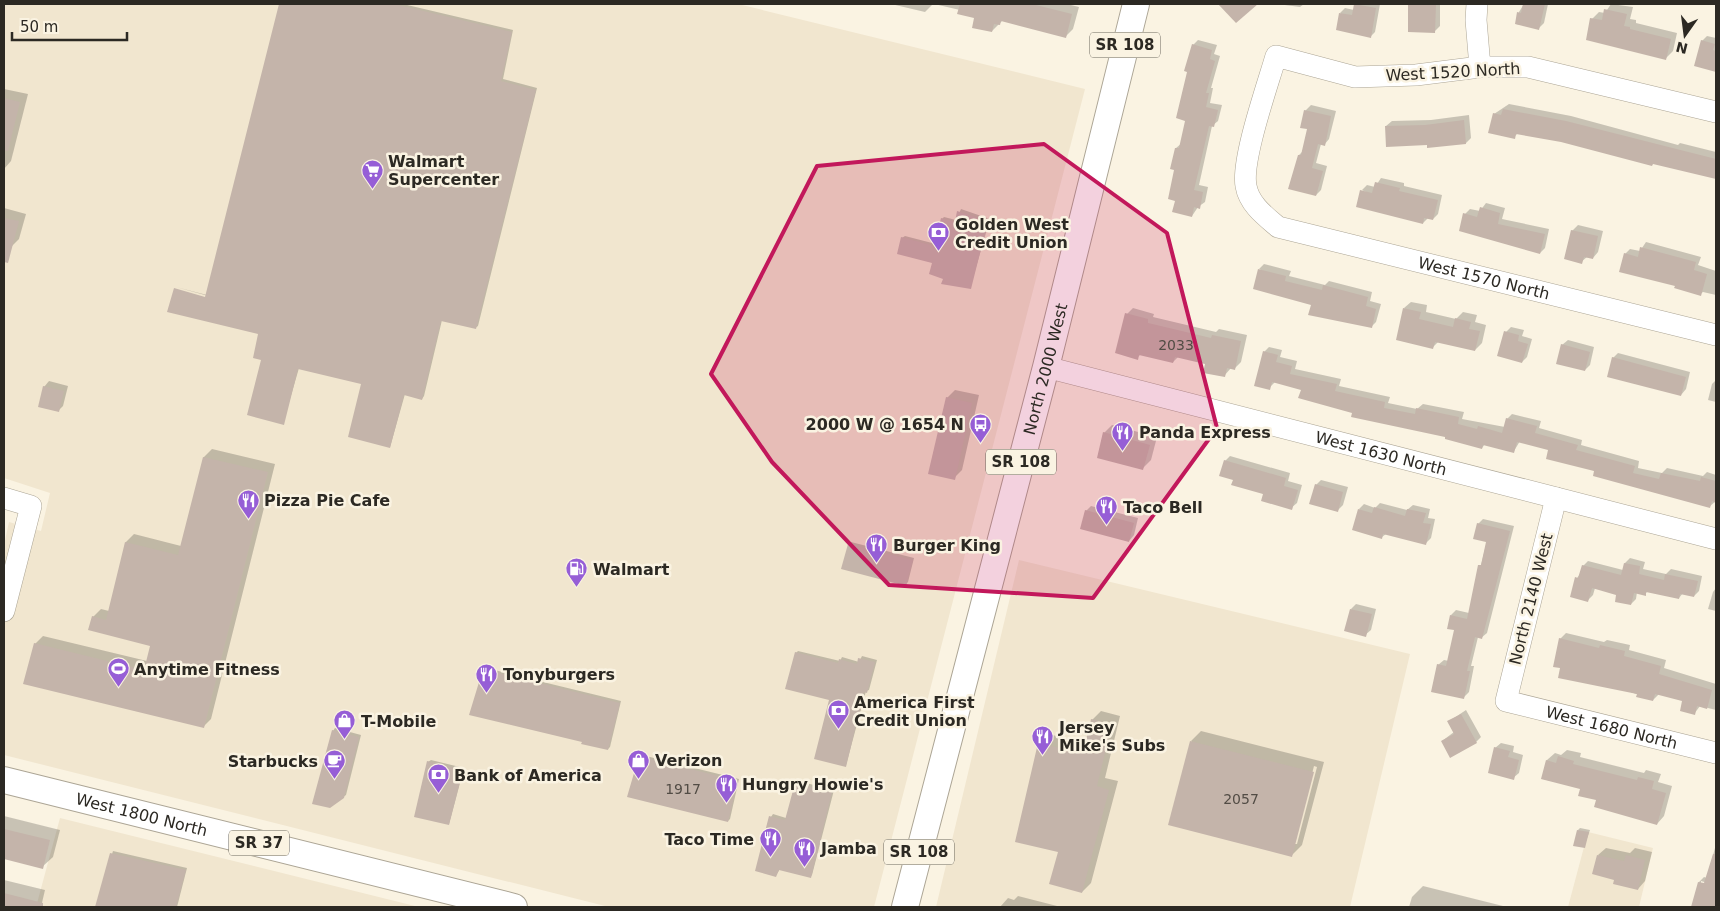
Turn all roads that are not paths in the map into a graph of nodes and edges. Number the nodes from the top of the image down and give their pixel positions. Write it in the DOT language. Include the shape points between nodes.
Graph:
graph roads {
  1 [pos="1136,4"];
  2 [pos="1477,4"];
  3 [pos="1480,67"];
  4 [pos="1716,112"];
  5 [pos="1257,210"];
  6 [pos="1716,335"];
  7 [pos="1046,367"];
  8 [pos="4,498"];
  9 [pos="1556,498"];
  10 [pos="1716,539"];
  11 [pos="4,610"];
  12 [pos="1506,701"];
  13 [pos="1716,753"];
  14 [pos="4,780"];
  15 [pos="514,907"];
  16 [pos="905,907"];
  1 -- 7 [label="main road, North 2000 West / SR 108"];
  2 -- 3 [label="street"];
  3 -- 4 [label="street, West 1520 North" via="1528,67"];
  3 -- 5 [label="street, West 1520 North" via="1416,75 1355,77 1276,56 1248,158 1246,186"];
  5 -- 6 [label="street, West 1570 North" via="1278,227"];
  7 -- 9 [label="street, West 1630 North"];
  7 -- 16 [label="main road, North 2000 West / SR 108"];
  8 -- 11 [label="street" via="31,506"];
  9 -- 10 [label="street, West 1630 North"];
  9 -- 12 [label="street, North 2140 West"];
  12 -- 13 [label="street, West 1680 North"];
  14 -- 15 [label="main road, West 1800 North / SR 37"];
}
